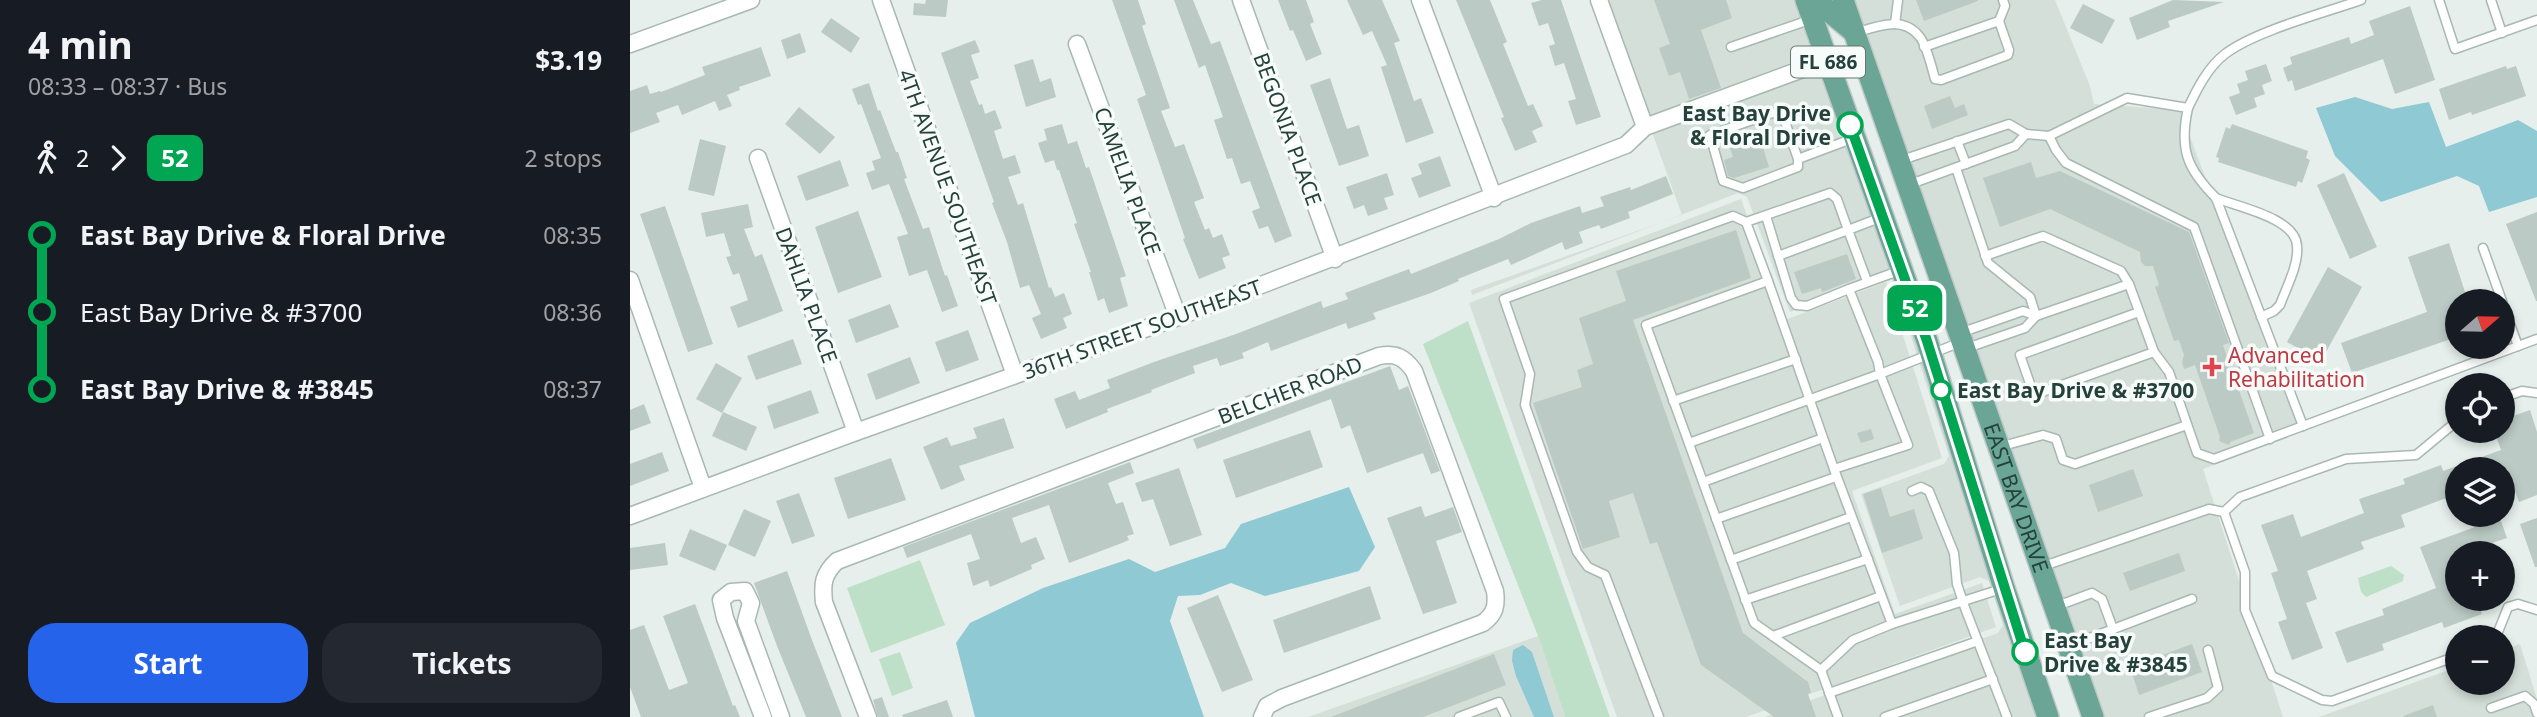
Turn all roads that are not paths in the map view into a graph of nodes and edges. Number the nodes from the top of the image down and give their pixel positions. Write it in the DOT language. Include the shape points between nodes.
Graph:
graph roads {
  1 [pos="751,0"];
  2 [pos="881,0"];
  3 [pos="1241,0"];
  4 [pos="1420,0"];
  5 [pos="1599,0"];
  6 [pos="1843,0"];
  7 [pos="1898,0"];
  8 [pos="2003,0"];
  9 [pos="2361,0"];
  10 [pos="2439,0"];
  11 [pos="2491,0"];
  12 [pos="1811,6"];
  13 [pos="2537,20"];
  14 [pos="1998,21"];
  15 [pos="1895,24"];
  16 [pos="1855,33"];
  17 [pos="2502,33"];
  18 [pos="630,44"];
  19 [pos="1077,44"];
  20 [pos="1731,47"];
  21 [pos="1924,47"];
  22 [pos="1827,60"];
  23 [pos="2188,108"];
  24 [pos="1646,127"];
  25 [pos="2026,134"];
  26 [pos="2049,136"];
  27 [pos="1854,138"];
  28 [pos="1957,141"];
  29 [pos="758,158"];
  30 [pos="1798,159"];
  31 [pos="1900,161"];
  32 [pos="1966,164"];
  33 [pos="1956,168"];
  34 [pos="1908,185"];
  35 [pos="1494,198"];
  36 [pos="2216,198"];
  37 [pos="1766,216"];
  38 [pos="1882,216"];
  39 [pos="1746,222"];
  40 [pos="1848,230"];
  41 [pos="2483,248"];
  42 [pos="1778,256"];
  43 [pos="1985,256"];
  44 [pos="1335,259"];
  45 [pos="1901,270"];
  46 [pos="630,280"];
  47 [pos="1768,281"];
  48 [pos="1867,281"];
  49 [pos="2129,284"];
  50 [pos="1849,289"];
  51 [pos="2497,289"];
  52 [pos="2139,312"];
  53 [pos="2036,316"];
  54 [pos="1178,317"];
  55 [pos="2261,317"];
  56 [pos="2515,338"];
  57 [pos="2537,339"];
  58 [pos="1962,341"];
  59 [pos="2518,346"];
  60 [pos="2154,352"];
  61 [pos="1930,354"];
  62 [pos="1796,359"];
  63 [pos="1880,374"];
  64 [pos="1015,375"];
  65 [pos="2515,393"];
  66 [pos="2537,393"];
  67 [pos="1811,399"];
  68 [pos="1673,401"];
  69 [pos="2187,425"];
  70 [pos="2303,426"];
  71 [pos="2445,431"];
  72 [pos="856,432"];
  73 [pos="1823,438"];
  74 [pos="2270,439"];
  75 [pos="1689,443"];
  76 [pos="2000,447"];
  77 [pos="1835,473"];
  78 [pos="1703,482"];
  79 [pos="703,488"];
  80 [pos="1912,491"];
  81 [pos="2224,512"];
  82 [pos="630,516"];
  83 [pos="1851,517"];
  84 [pos="1716,519"];
  85 [pos="1868,559"];
  86 [pos="1731,560"];
  87 [pos="2041,567"];
  88 [pos="2004,588"];
  89 [pos="1881,596"];
  90 [pos="2192,599"];
  91 [pos="1745,600"];
  92 [pos="1963,600"];
  93 [pos="2055,607"];
  94 [pos="2537,610"];
  95 [pos="1892,624"];
  96 [pos="2501,625"];
  97 [pos="2113,629"];
  98 [pos="1773,636"];
  99 [pos="1978,641"];
  100 [pos="2069,646"];
  101 [pos="2207,650"];
  102 [pos="2445,660"];
  103 [pos="1821,670"];
  104 [pos="1993,679"];
  105 [pos="1829,693"];
  106 [pos="2491,708"];
  107 [pos="2537,713"];
  108 [pos="763,717"];
  109 [pos="781,717"];
  110 [pos="868,717"];
  111 [pos="1262,717"];
  112 [pos="1459,717"];
  113 [pos="1506,717"];
  114 [pos="1659,717"];
  115 [pos="1838,717"];
  116 [pos="1885,717"];
  117 [pos="2007,717"];
  118 [pos="2048,717"];
  119 [pos="2093,717"];
  120 [pos="2149,717"];
  1 -- 18 [label="street"];
  2 -- 64 [label="street, 4TH AVENUE SOUTHEAST"];
  3 -- 44 [label="street, BEGONIA PLACE"];
  4 -- 35 [label="street"];
  5 -- 24 [label="street"];
  6 -- 16 [label="main road, EAST BAY DRIVE / FL 686"];
  7 -- 15 [label="lane"];
  8 -- 14 [label="lane"];
  9 -- 23 [label="lane" via="2254,38 2224,55 2200,83"];
  10 -- 17 [label="lane" via="2455,49"];
  11 -- 17 [label="lane"];
  12 -- 16 [label="main road"];
  12 -- 20 [label="lane"];
  12 -- 22 [label="main road, EAST BAY DRIVE / FL 686"];
  13 -- 17 [label="lane"];
  14 -- 21 [label="lane"];
  14 -- 21 [label="lane" via="2008,55 1941,80 1936,79"];
  15 -- 16 [label="lane"];
  15 -- 21 [label="lane" via="1920,36"];
  16 -- 31 [label="main road, EAST BAY DRIVE / FL 686"];
  19 -- 54 [label="street, CAMELIA PLACE"];
  22 -- 24 [label="street, 36TH STREET SOUTHEAST"];
  22 -- 27 [label="main road, EAST BAY DRIVE / FL 686"];
  23 -- 26 [label="lane" via="2127,98"];
  23 -- 36 [label="lane" via="2183,131 2187,160 2199,182"];
  24 -- 35 [label="street, 36TH STREET SOUTHEAST" via="1626,145"];
  25 -- 26 [label="lane"];
  25 -- 28 [label="lane" via="2009,124"];
  25 -- 32 [label="lane" via="2015,146"];
  26 -- 74 [label="lane" via="2066,163 2194,227"];
  27 -- 30 [label="lane"];
  27 -- 38 [label="main road, EAST BAY DRIVE / FL 686"];
  28 -- 31 [label="lane"];
  28 -- 32 [label="lane"];
  29 -- 72 [label="street, DAHLIA PLACE"];
  30 -- 30 [label="lane" via="1781,110 1710,135 1723,181 1743,188 1798,167"];
  31 -- 34 [label="main road, EAST BAY DRIVE / FL 686"];
  32 -- 33 [label="lane"];
  33 -- 34 [label="lane"];
  33 -- 43 [label="lane"];
  34 -- 58 [label="main road, EAST BAY DRIVE / FL 686"];
  35 -- 44 [label="street, 36TH STREET SOUTHEAST"];
  36 -- 55 [label="lane"];
  36 -- 55 [label="lane" via="2284,224 2295,237 2297,254 2280,304"];
  37 -- 39 [label="lane"];
  37 -- 40 [label="lane" via="1830,193 1837,199"];
  37 -- 42 [label="lane"];
  38 -- 40 [label="lane"];
  38 -- 45 [label="main road, EAST BAY DRIVE / FL 686"];
  39 -- 47 [label="lane"];
  39 -- 114 [label="lane" via="1733,216 1504,299 1530,374 1525,405 1577,552 1588,567 1605,575"];
  40 -- 42 [label="lane"];
  40 -- 48 [label="lane"];
  41 -- 51 [label="lane"];
  42 -- 50 [label="lane" via="1791,298 1799,306"];
  43 -- 49 [label="lane" via="2043,236 2121,271"];
  43 -- 53 [label="lane" via="2030,297"];
  44 -- 54 [label="street, 36TH STREET SOUTHEAST"];
  45 -- 48 [label="lane"];
  45 -- 61 [label="main road, EAST BAY DRIVE / FL 686"];
  46 -- 79 [label="street"];
  47 -- 62 [label="lane"];
  47 -- 68 [label="lane" via="1646,325"];
  48 -- 50 [label="lane"];
  49 -- 52 [label="lane"];
  49 -- 53 [label="lane"];
  50 -- 63 [label="lane"];
  52 -- 60 [label="lane"];
  52 -- 60 [label="lane" via="2020,355 2034,395"];
  53 -- 58 [label="lane" via="2025,328"];
  53 -- 58 [label="lane" via="2023,311"];
  54 -- 64 [label="street, 36TH STREET SOUTHEAST"];
  55 -- 70 [label="lane"];
  56 -- 59 [label="lane"];
  57 -- 59 [label="lane"];
  58 -- 61 [label="lane"];
  58 -- 76 [label="main road, EAST BAY DRIVE / FL 686"];
  59 -- 70 [label="lane"];
  60 -- 69 [label="lane" via="2169,372"];
  61 -- 63 [label="lane"];
  61 -- 88 [label="main road, EAST BAY DRIVE / FL 686"];
  62 -- 67 [label="lane"];
  62 -- 68 [label="lane"];
  63 -- 67 [label="lane"];
  63 -- 77 [label="lane" via="1908,445"];
  64 -- 72 [label="street, 36TH STREET SOUTHEAST"];
  65 -- 66 [label="lane"];
  67 -- 73 [label="lane"];
  67 -- 75 [label="lane"];
  68 -- 75 [label="lane"];
  69 -- 74 [label="lane" via="2197,453 2214,459"];
  69 -- 76 [label="lane" via="2075,464 2063,460 2056,439 2043,435"];
  70 -- 74 [label="lane"];
  71 -- 81 [label="lane" via="2416,454 2346,459 2240,497"];
  72 -- 79 [label="street, 36TH STREET SOUTHEAST"];
  73 -- 77 [label="lane"];
  73 -- 78 [label="lane"];
  75 -- 78 [label="lane"];
  76 -- 87 [label="main road, EAST BAY DRIVE / FL 686"];
  77 -- 83 [label="lane"];
  77 -- 84 [label="lane"];
  78 -- 84 [label="lane"];
  79 -- 82 [label="street, 36TH STREET SOUTHEAST"];
  80 -- 92 [label="lane" via="1929,491 1954,554"];
  81 -- 87 [label="lane" via="2209,509"];
  81 -- 102 [label="lane" via="2245,572 2245,610 2272,676 2322,701 2332,701"];
  83 -- 85 [label="lane"];
  83 -- 86 [label="lane"];
  84 -- 86 [label="lane"];
  85 -- 89 [label="lane"];
  85 -- 91 [label="lane"];
  86 -- 91 [label="lane"];
  87 -- 93 [label="main road, EAST BAY DRIVE / FL 686"];
  88 -- 92 [label="lane"];
  88 -- 118 [label="main road, EAST BAY DRIVE / FL 686"];
  89 -- 95 [label="lane"];
  89 -- 98 [label="lane"];
  90 -- 97 [label="lane"];
  91 -- 98 [label="lane" via="1754,623"];
  92 -- 95 [label="lane"];
  92 -- 99 [label="lane"];
  93 -- 97 [label="lane" via="2092,593 2102,599"];
  93 -- 100 [label="main road, EAST BAY DRIVE / FL 686"];
  94 -- 96 [label="lane" via="2518,604 2508,607"];
  95 -- 103 [label="lane" via="1853,640"];
  97 -- 100 [label="lane"];
  98 -- 103 [label="lane"];
  99 -- 104 [label="lane"];
  99 -- 105 [label="lane"];
  100 -- 119 [label="main road, EAST BAY DRIVE / FL 686"];
  101 -- 120 [label="lane" via="2218,688 2207,698"];
  103 -- 105 [label="lane"];
  104 -- 116 [label="lane"];
  104 -- 117 [label="lane"];
  105 -- 115 [label="lane"];
  106 -- 107 [label="lane" via="2525,696"];
  108 -- 109 [label="street" via="721,600 732,592 745,591 751,603 746,621"];
  110 -- 111 [label="street, BELCHER ROAD" via="824,602 822,584 837,561 1392,354 1405,359 1413,371 1495,591 1493,616 1282,698 1267,706"];
  112 -- 113 [label="lane" via="1499,702"];
}
